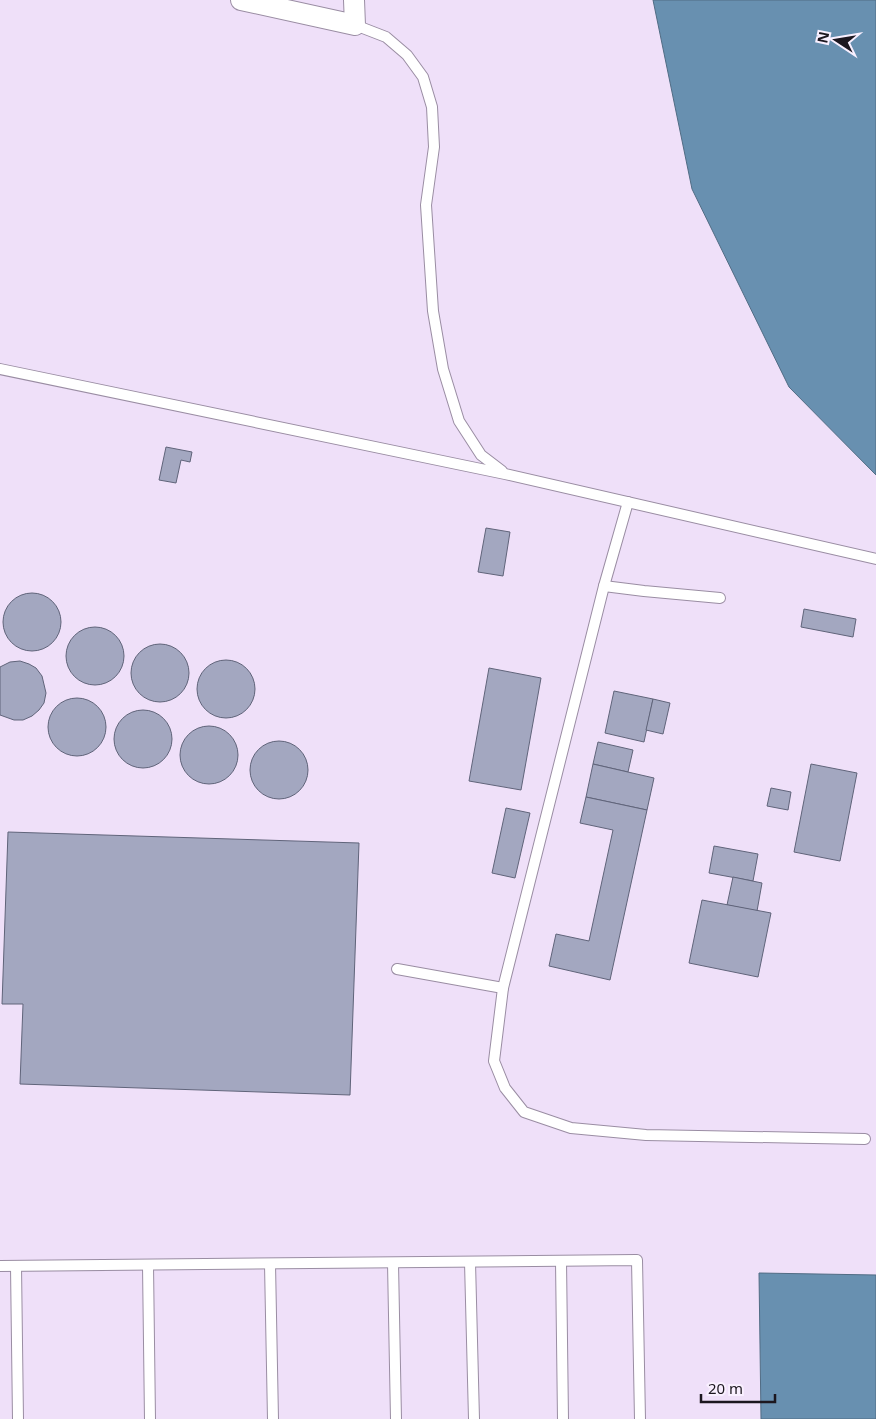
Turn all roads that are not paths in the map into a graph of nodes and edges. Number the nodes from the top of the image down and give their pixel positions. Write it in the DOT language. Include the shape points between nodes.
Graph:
graph roads {
  1 [pos="241,0"];
  2 [pos="354,0"];
  3 [pos="355,25"];
  4 [pos="0,368"];
  5 [pos="505,474"];
  6 [pos="628,502"];
  7 [pos="876,559"];
  8 [pos="604,586"];
  9 [pos="720,598"];
  10 [pos="397,969"];
  11 [pos="503,988"];
  12 [pos="865,1139"];
  13 [pos="560,1261"];
  14 [pos="470,1262"];
  15 [pos="393,1263"];
  16 [pos="270,1264"];
  17 [pos="148,1265"];
  18 [pos="0,1266"];
  19 [pos="16,1266"];
  20 [pos="18,1419"];
  21 [pos="150,1419"];
  22 [pos="273,1419"];
  23 [pos="396,1419"];
  24 [pos="474,1419"];
  25 [pos="563,1419"];
  26 [pos="640,1419"];
  1 -- 3 [label="street"];
  2 -- 3 [label="street"];
  3 -- 5 [label="lane" via="386,37 407,55 423,77 432,107 434,147 426,205 433,311 443,369 459,421 481,455"];
  4 -- 5 [label="lane"];
  5 -- 6 [label="lane"];
  6 -- 7 [label="lane"];
  6 -- 8 [label="lane"];
  8 -- 9 [label="lane"];
  8 -- 11 [label="lane"];
  10 -- 11 [label="lane"];
  11 -- 12 [label="lane" via="494,1061 505,1088 524,1112 571,1128 646,1135"];
  13 -- 14 [label="lane"];
  13 -- 25 [label="lane"];
  13 -- 26 [label="lane" via="637,1260"];
  14 -- 15 [label="lane"];
  14 -- 24 [label="lane"];
  15 -- 16 [label="lane"];
  15 -- 23 [label="lane"];
  16 -- 17 [label="lane"];
  16 -- 22 [label="lane"];
  17 -- 19 [label="lane"];
  17 -- 21 [label="lane"];
  18 -- 19 [label="lane"];
  19 -- 20 [label="lane"];
}
